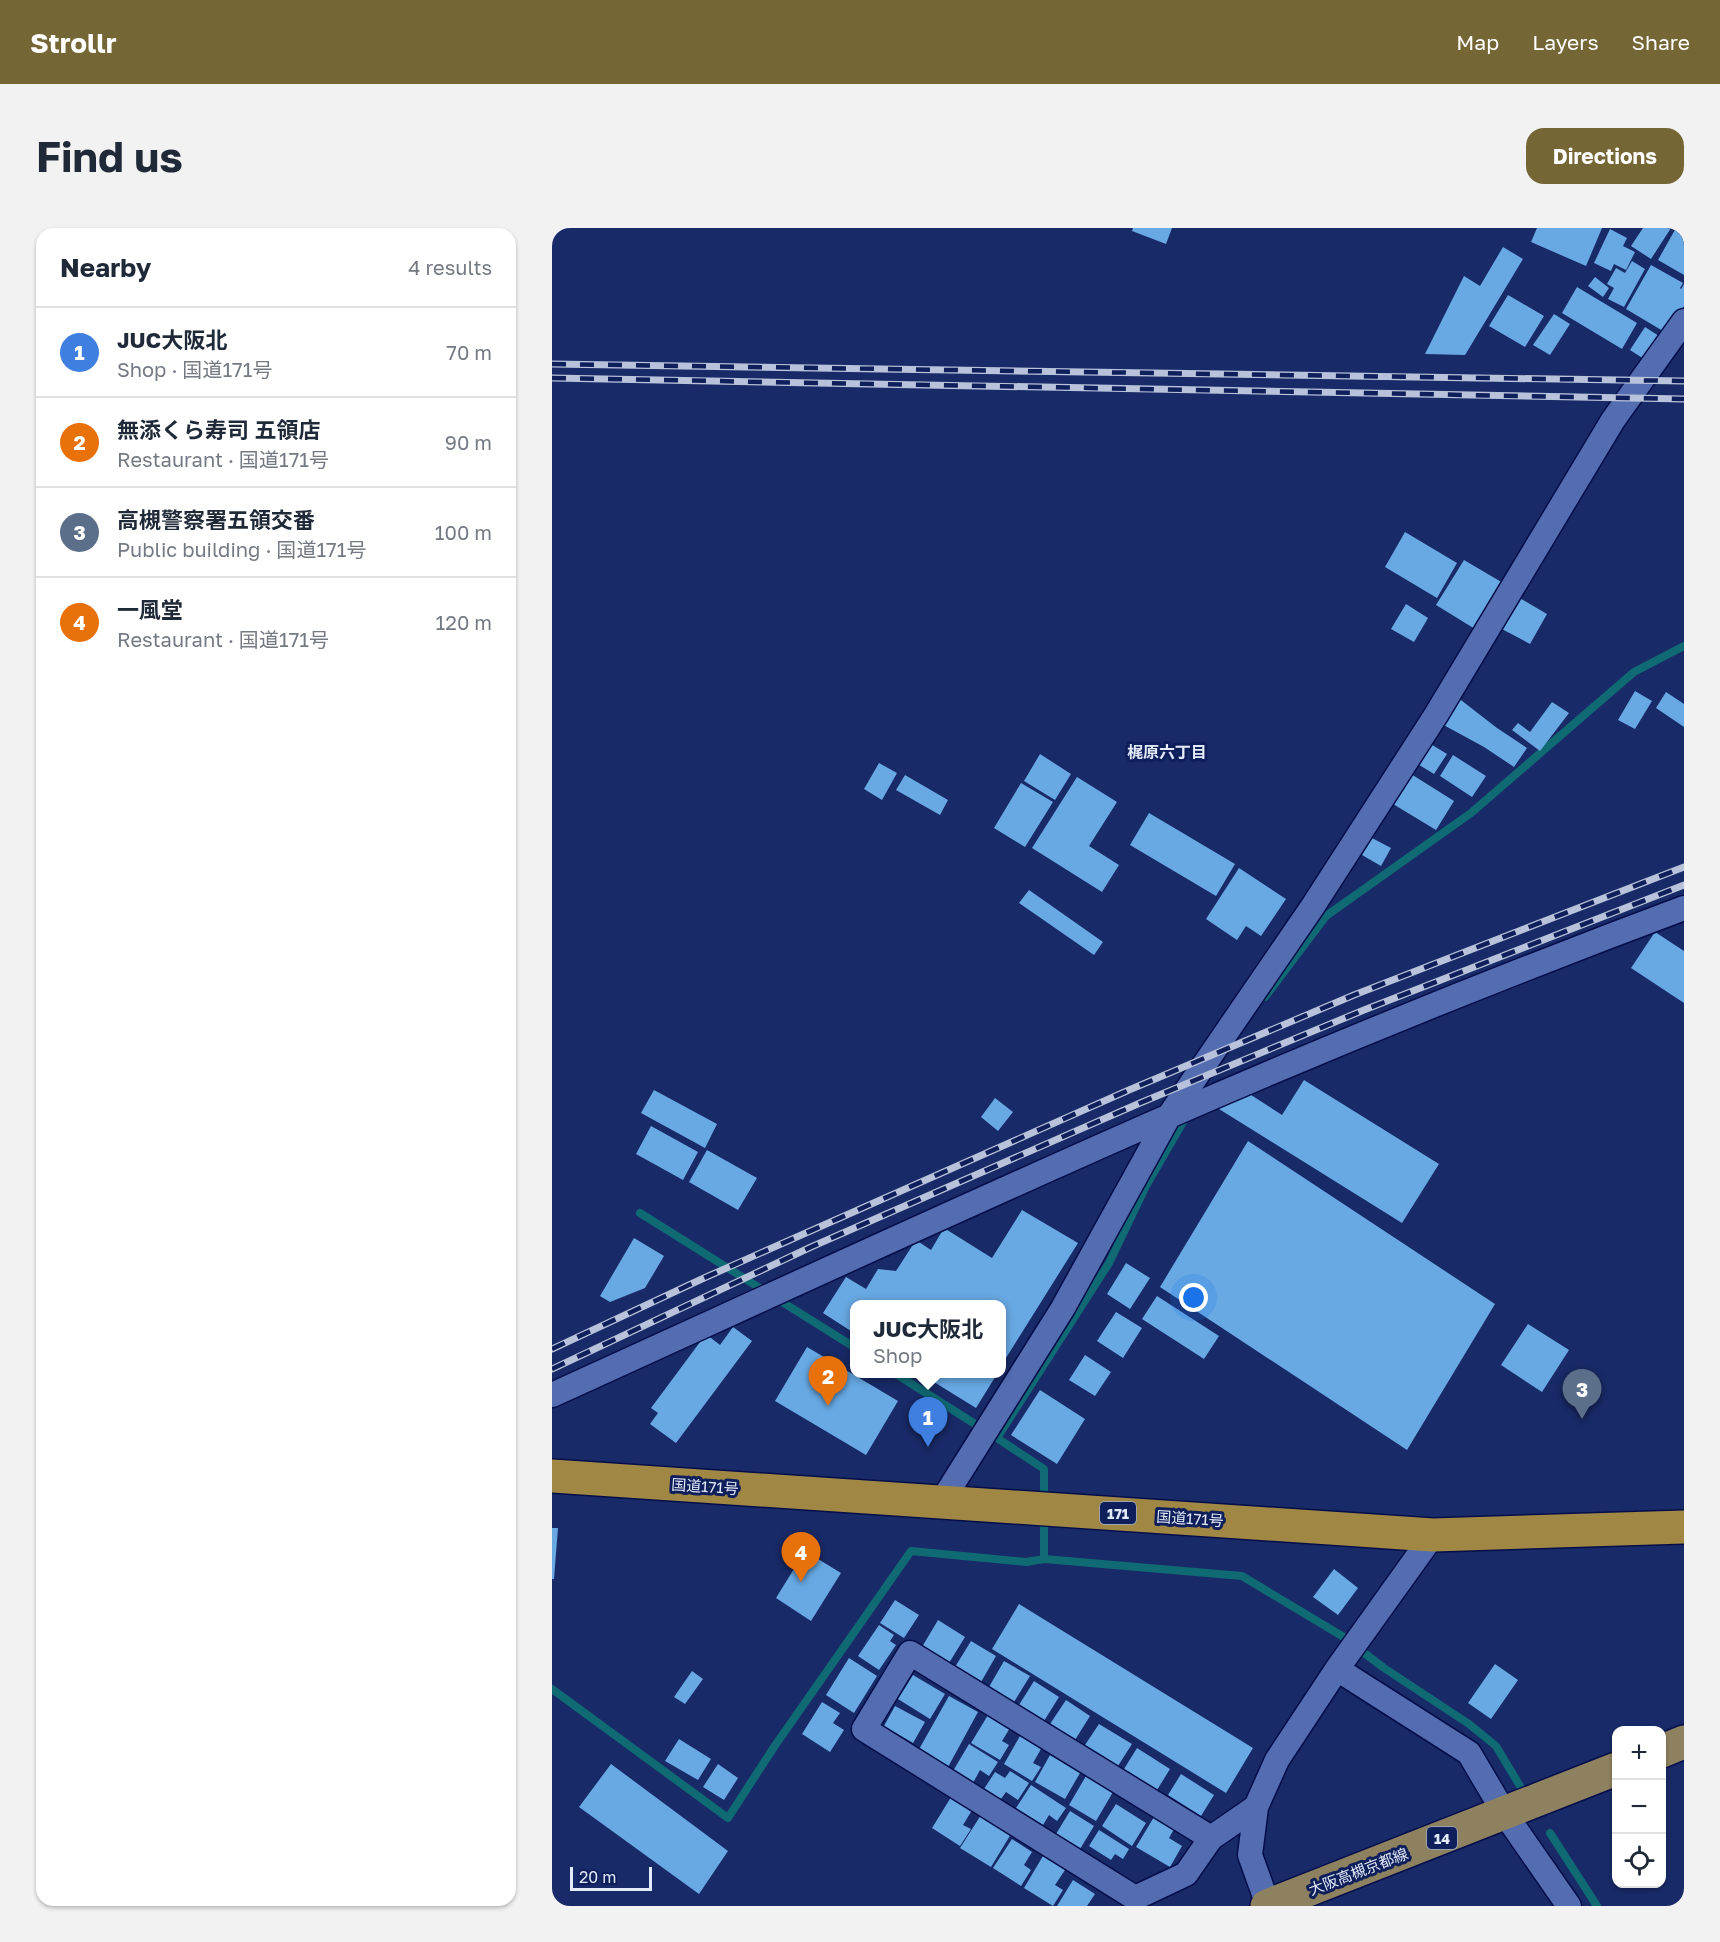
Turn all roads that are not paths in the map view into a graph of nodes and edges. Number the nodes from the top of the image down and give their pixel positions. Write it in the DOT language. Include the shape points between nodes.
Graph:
graph roads {
  1 [pos="1684,321"];
  2 [pos="1684,908"];
  3 [pos="1169,1116"];
  4 [pos="552,1395"];
  5 [pos="552,1476"];
  6 [pos="942,1501"];
  7 [pos="1684,1527"];
  8 [pos="1432,1535"];
  9 [pos="1340,1665"];
  10 [pos="1684,1742"];
  11 [pos="1666,1749"];
  12 [pos="1612,1771"];
  13 [pos="1256,1807"];
  14 [pos="1505,1814"];
  15 [pos="1211,1838"];
  16 [pos="1268,1906"];
  17 [pos="1569,1906"];
  1 -- 3 [label="street" via="1613,420 1436,715 1326,886"];
  2 -- 3 [label="street" via="1430,1007"];
  3 -- 4 [label="street"];
  3 -- 6 [label="street" via="1063,1308"];
  5 -- 6 [label="highway, 国道171号 / 171"];
  6 -- 8 [label="highway, 国道171号 / 171"];
  7 -- 8 [label="highway, 国道171号 / 171"];
  8 -- 9 [label="street"];
  9 -- 13 [label="street" via="1277,1760"];
  9 -- 14 [label="street" via="1470,1753"];
  10 -- 11 [label="main road"];
  12 -- 14 [label="main road, 大阪高槻京都線 / 14"];
  13 -- 15 [label="street"];
  13 -- 16 [label="street" via="1250,1855"];
  14 -- 16 [label="main road, 大阪高槻京都線 / 14"];
  14 -- 17 [label="street"];
  15 -- 15 [label="street" via="1186,1874 1135,1898 864,1729 910,1653"];
}
